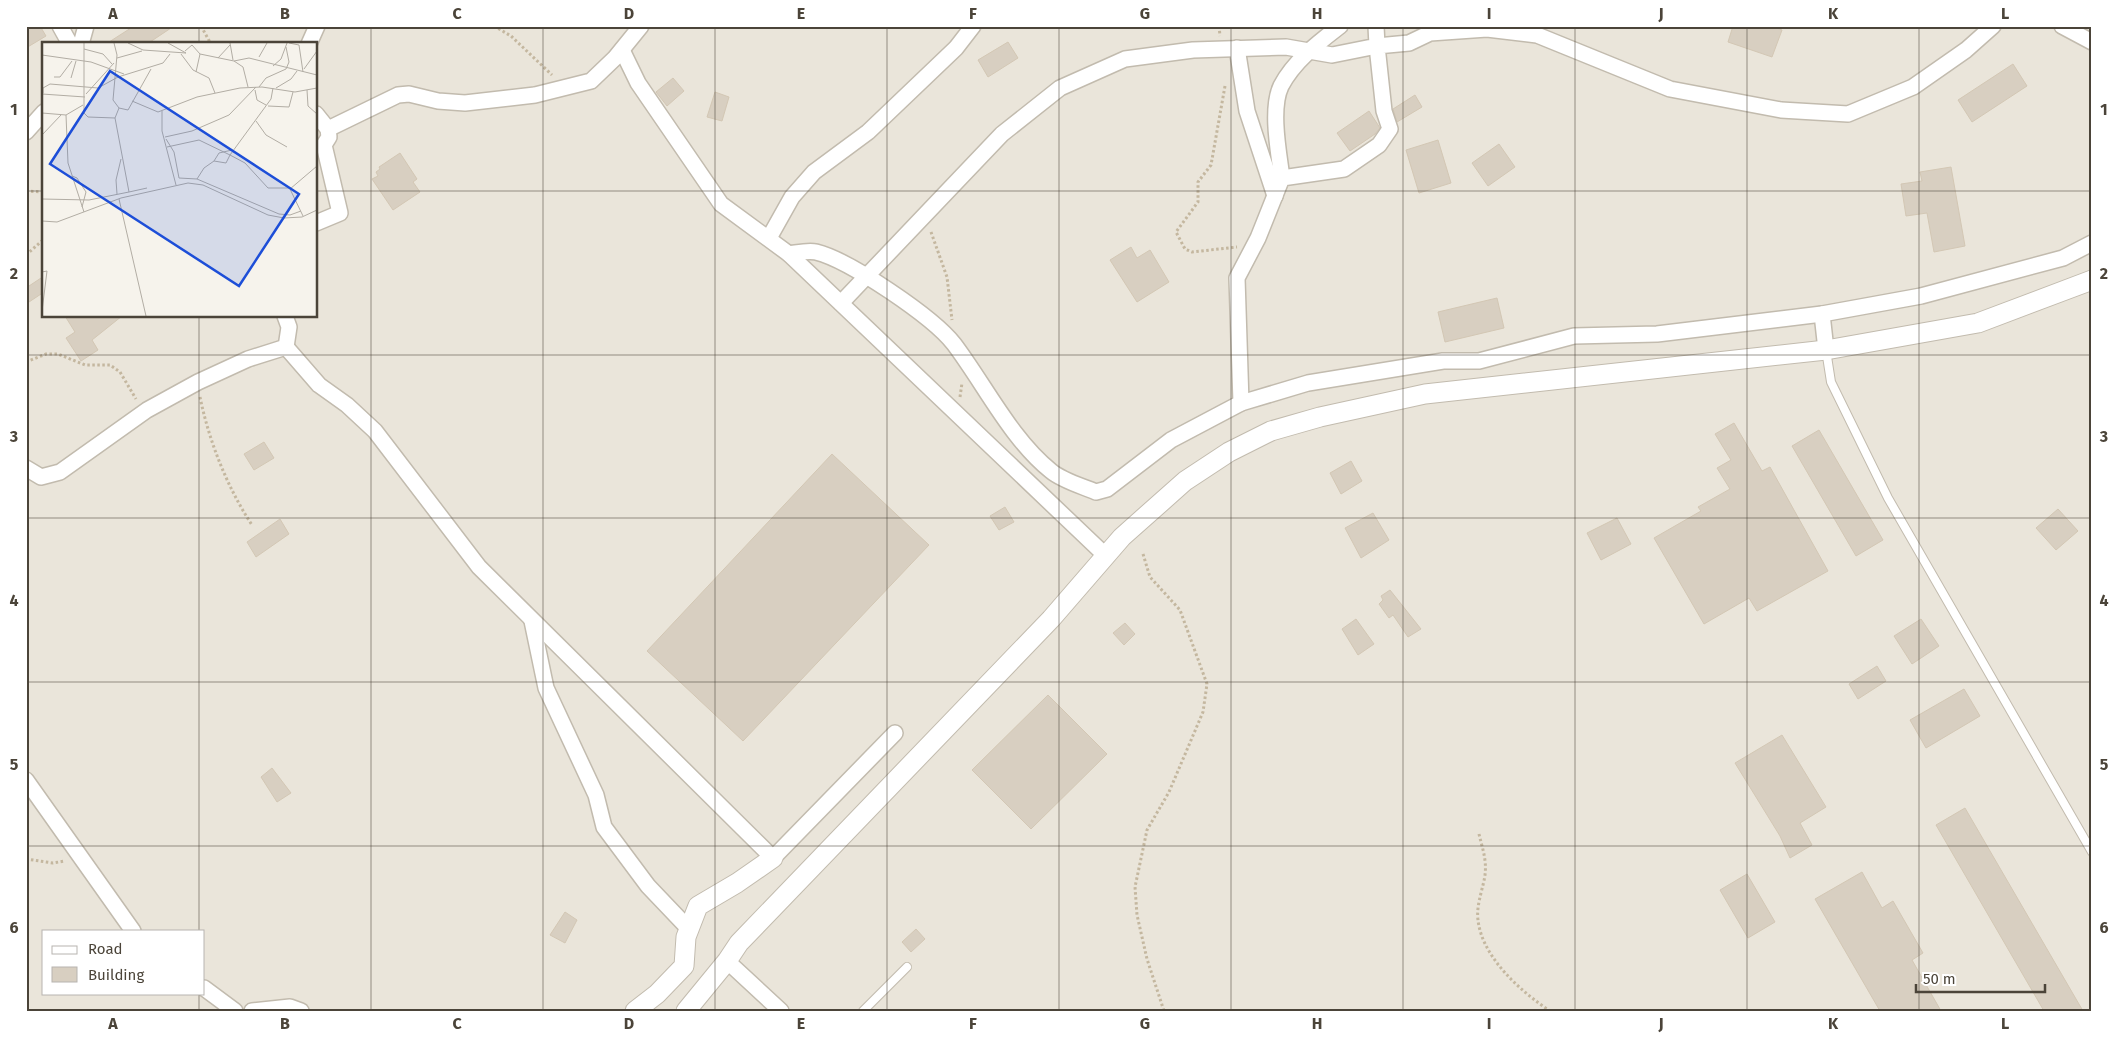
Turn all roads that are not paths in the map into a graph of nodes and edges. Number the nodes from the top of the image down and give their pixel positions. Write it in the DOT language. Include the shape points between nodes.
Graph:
graph roads {
  1 [pos="60,26"];
  2 [pos="86,26"];
  3 [pos="317,26"];
  4 [pos="641,26"];
  5 [pos="973,26"];
  6 [pos="1340,26"];
  7 [pos="1376,26"];
  8 [pos="1993,26"];
  9 [pos="2062,26"];
  10 [pos="69,42"];
  11 [pos="82,42"];
  12 [pos="310,42"];
  13 [pos="2092,42"];
  14 [pos="1377,46"];
  15 [pos="1229,48"];
  16 [pos="622,50"];
  17 [pos="1308,51"];
  18 [pos="42,114"];
  19 [pos="318,116"];
  20 [pos="328,129"];
  21 [pos="26,132"];
  22 [pos="1282,178"];
  23 [pos="1275,196"];
  24 [pos="318,222"];
  25 [pos="769,238"];
  26 [pos="2092,243"];
  27 [pos="789,254"];
  28 [pos="865,276"];
  29 [pos="2092,280"];
  30 [pos="841,303"];
  31 [pos="1822,314"];
  32 [pos="286,318"];
  33 [pos="286,347"];
  34 [pos="1826,350"];
  35 [pos="1241,403"];
  36 [pos="26,468"];
  37 [pos="1106,556"];
  38 [pos="532,621"];
  39 [pos="896,733"];
  40 [pos="26,780"];
  41 [pos="2092,852"];
  42 [pos="773,858"];
  43 [pos="132,930"];
  44 [pos="689,930"];
  45 [pos="728,961"];
  46 [pos="907,967"];
  47 [pos="205,989"];
  48 [pos="235,1011"];
  49 [pos="252,1011"];
  50 [pos="301,1011"];
  51 [pos="636,1011"];
  52 [pos="686,1011"];
  53 [pos="781,1011"];
  54 [pos="863,1011"];
  1 -- 10 [label="street"];
  2 -- 11 [label="street"];
  3 -- 12 [label="street"];
  4 -- 16 [label="street"];
  5 -- 25 [label="street" via="956,48 875,125 814,172 792,196"];
  6 -- 17 [label="street"];
  7 -- 14 [label="street"];
  8 -- 14 [label="street" via="1966,50 1913,87 1848,114 1781,110 1670,89 1537,35 1487,29 1430,33 1409,43"];
  9 -- 13 [label="street"];
  14 -- 17 [label="street" via="1332,55"];
  14 -- 22 [label="street" via="1384,111 1390,129 1379,145 1344,169"];
  15 -- 17 [label="street" via="1286,47"];
  15 -- 23 [label="street"];
  15 -- 28 [label="street" via="1126,59 1060,88 1002,134"];
  16 -- 20 [label="street" via="591,82 535,95 465,103 398,95"];
  16 -- 25 [label="street" via="638,83 721,204"];
  17 -- 22 [label="street" via="1281,87 1275,124"];
  18 -- 21 [label="street"];
  19 -- 20 [label="street"];
  20 -- 24 [label="street" via="329,137 324,144 340,213"];
  22 -- 23 [label="street"];
  23 -- 35 [label="street" via="1238,278"];
  25 -- 27 [label="street"];
  26 -- 31 [label="street" via="2063,258 1940,291"];
  27 -- 28 [label="street" via="814,251 847,263"];
  27 -- 30 [label="street"];
  28 -- 30 [label="street"];
  28 -- 35 [label="street" via="916,311 953,343 992,401 1030,450 1052,472 1096,492 1107,489 1170,440"];
  29 -- 34 [label="street" via="1978,323"];
  30 -- 37 [label="street"];
  31 -- 34 [label="street"];
  31 -- 35 [label="street" via="1657,334 1574,336 1479,361 1442,361 1308,383"];
  32 -- 33 [label="street" via="289,327"];
  33 -- 36 [label="street" via="248,359 147,410 60,472 41,477"];
  33 -- 38 [label="street" via="319,385 348,405 375,431 479,567"];
  34 -- 37 [label="street" via="1425,394 1320,417 1272,431 1229,452 1185,481"];
  34 -- 41 [label="lane" via="1831,382 1888,498"];
  37 -- 45 [label="street" via="1051,619 739,943"];
  38 -- 42 [label="street"];
  38 -- 44 [label="street" via="546,688 596,795 604,827 648,886"];
  39 -- 42 [label="street"];
  40 -- 43 [label="street"];
  42 -- 44 [label="street" via="698,906"];
  44 -- 51 [label="street" via="684,966"];
  45 -- 52 [label="street"];
  45 -- 53 [label="street"];
  46 -- 54 [label="lane"];
  47 -- 48 [label="street"];
  49 -- 50 [label="street" via="290,1007"];
}
